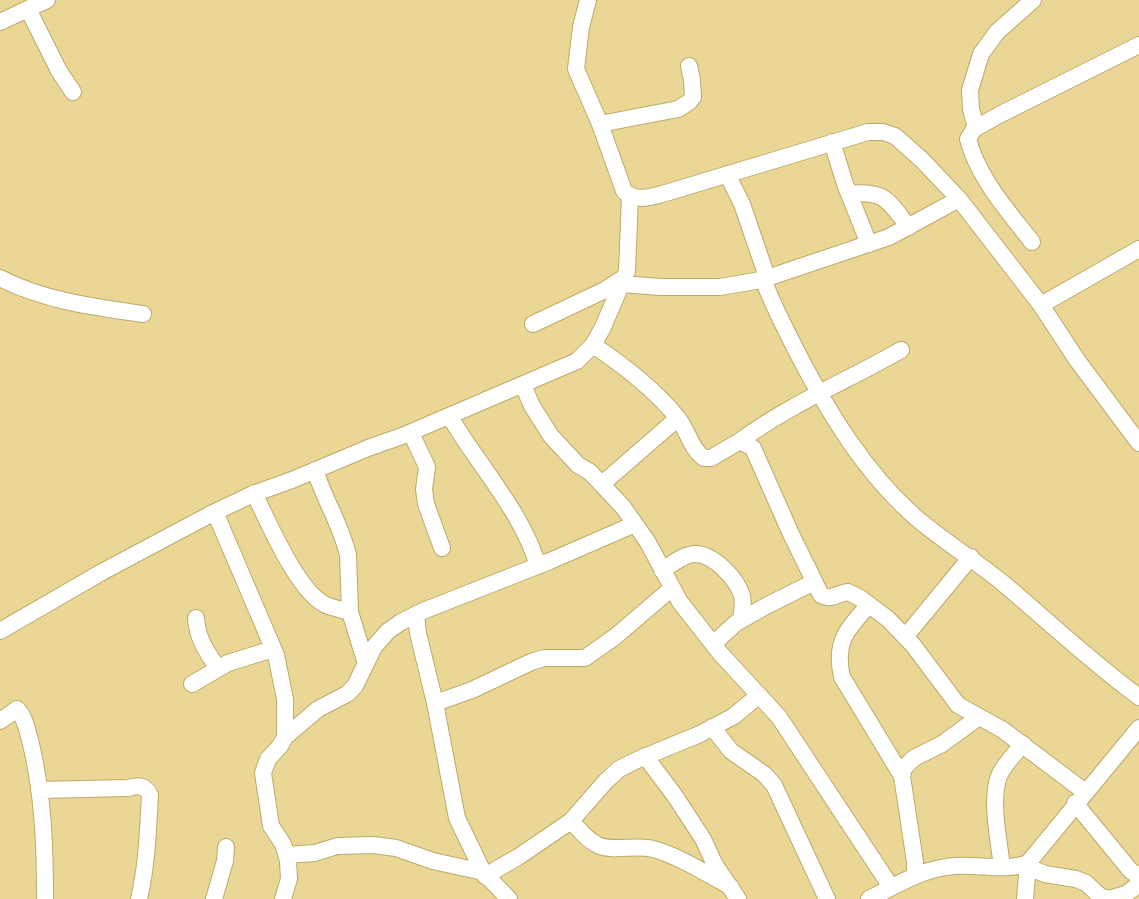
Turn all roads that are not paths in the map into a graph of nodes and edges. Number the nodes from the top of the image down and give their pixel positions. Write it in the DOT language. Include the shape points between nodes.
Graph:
graph roads {
  1 [pos="47,0"];
  2 [pos="588,0"];
  3 [pos="1033,0"];
  4 [pos="28,9"];
  5 [pos="0,22"];
  6 [pos="1139,45"];
  7 [pos="689,66"];
  8 [pos="73,92"];
  9 [pos="600,124"];
  10 [pos="976,128"];
  11 [pos="832,142"];
  12 [pos="727,174"];
  13 [pos="849,194"];
  14 [pos="630,196"];
  15 [pos="959,199"];
  16 [pos="909,227"];
  17 [pos="1032,242"];
  18 [pos="869,244"];
  19 [pos="1139,249"];
  20 [pos="0,278"];
  21 [pos="765,278"];
  22 [pos="623,281"];
  23 [pos="1041,305"];
  24 [pos="143,314"];
  25 [pos="532,324"];
  26 [pos="593,345"];
  27 [pos="901,350"];
  28 [pos="523,385"];
  29 [pos="819,394"];
  30 [pos="450,417"];
  31 [pos="678,418"];
  32 [pos="411,433"];
  33 [pos="740,441"];
  34 [pos="1139,443"];
  35 [pos="315,470"];
  36 [pos="602,484"];
  37 [pos="254,494"];
  38 [pos="216,512"];
  39 [pos="635,524"];
  40 [pos="442,548"];
  41 [pos="971,557"];
  42 [pos="538,566"];
  43 [pos="662,570"];
  44 [pos="814,582"];
  45 [pos="672,588"];
  46 [pos="869,605"];
  47 [pos="350,612"];
  48 [pos="416,614"];
  49 [pos="196,618"];
  50 [pos="741,620"];
  51 [pos="0,631"];
  52 [pos="905,637"];
  53 [pos="713,644"];
  54 [pos="273,649"];
  55 [pos="366,664"];
  56 [pos="218,668"];
  57 [pos="1139,682"];
  58 [pos="1120,683"];
  59 [pos="192,684"];
  60 [pos="759,695"];
  61 [pos="1139,697"];
  62 [pos="435,703"];
  63 [pos="979,717"];
  64 [pos="0,721"];
  65 [pos="712,727"];
  66 [pos="1138,731"];
  67 [pos="285,737"];
  68 [pos="1023,744"];
  69 [pos="645,756"];
  70 [pos="902,776"];
  71 [pos="39,790"];
  72 [pos="1080,798"];
  73 [pos="571,821"];
  74 [pos="226,847"];
  75 [pos="286,855"];
  76 [pos="1028,865"];
  77 [pos="1002,867"];
  78 [pos="484,874"];
  79 [pos="915,875"];
  80 [pos="1139,877"];
  81 [pos="1139,884"];
  82 [pos="891,887"];
  83 [pos="734,893"];
  84 [pos="45,899"];
  85 [pos="140,899"];
  86 [pos="214,899"];
  87 [pos="283,899"];
  88 [pos="510,899"];
  89 [pos="827,899"];
  90 [pos="869,899"];
  91 [pos="1025,899"];
  1 -- 4 [label="street"];
  2 -- 9 [label="street" via="581,27 576,69"];
  3 -- 10 [label="street" via="997,32 981,54 970,90"];
  4 -- 5 [label="street"];
  4 -- 8 [label="street" via="59,72"];
  6 -- 10 [label="street"];
  7 -- 9 [label="street" via="693,97 685,105 678,109"];
  9 -- 14 [label="street" via="624,191"];
  10 -- 17 [label="street" via="968,139 972,154 984,176"];
  11 -- 12 [label="street"];
  11 -- 13 [label="street"];
  11 -- 15 [label="street" via="868,132 883,132 895,136"];
  12 -- 14 [label="street" via="646,198"];
  12 -- 21 [label="street" via="742,204"];
  13 -- 16 [label="street" via="864,192 887,199"];
  13 -- 18 [label="street"];
  14 -- 22 [label="street" via="627,271"];
  15 -- 16 [label="street"];
  15 -- 23 [label="street"];
  16 -- 18 [label="street"];
  18 -- 21 [label="street"];
  19 -- 23 [label="street"];
  20 -- 24 [label="street" via="23,290 59,300"];
  21 -- 22 [label="street" via="720,287 660,287"];
  21 -- 29 [label="street" via="772,305"];
  22 -- 25 [label="street"];
  22 -- 26 [label="street"];
  23 -- 34 [label="street" via="1076,360"];
  26 -- 28 [label="street" via="577,361"];
  26 -- 31 [label="street" via="622,365"];
  27 -- 29 [label="street"];
  28 -- 30 [label="street" via="488,398"];
  28 -- 36 [label="street" via="532,406 551,436 569,456"];
  29 -- 33 [label="street" via="765,422"];
  29 -- 41 [label="street" via="841,428 890,492 914,515"];
  30 -- 32 [label="street"];
  30 -- 42 [label="street" via="500,490 524,532"];
  31 -- 33 [label="street" via="695,449 704,458 711,458"];
  31 -- 36 [label="street"];
  32 -- 35 [label="street"];
  32 -- 40 [label="street" via="427,467 424,489 426,504"];
  33 -- 44 [label="street" via="753,448"];
  35 -- 37 [label="street"];
  35 -- 47 [label="street" via="346,545"];
  36 -- 39 [label="street"];
  37 -- 38 [label="street"];
  37 -- 47 [label="street" via="307,590 326,605"];
  38 -- 51 [label="street" via="102,572"];
  38 -- 54 [label="street"];
  39 -- 42 [label="street"];
  39 -- 43 [label="street"];
  41 -- 52 [label="street"];
  41 -- 58 [label="street"];
  42 -- 48 [label="street"];
  43 -- 45 [label="street"];
  43 -- 50 [label="street" via="695,554 709,557 735,582 742,595"];
  44 -- 46 [label="street" via="817,590 826,597 848,592"];
  44 -- 50 [label="street"];
  45 -- 53 [label="street"];
  45 -- 62 [label="street" via="616,636 585,658 544,658 472,690"];
  46 -- 52 [label="street" via="888,619"];
  46 -- 70 [label="street" via="851,625 841,643 838,660 842,677"];
  47 -- 55 [label="street"];
  48 -- 55 [label="street" via="388,631 374,647"];
  48 -- 62 [label="street" via="418,633"];
  49 -- 56 [label="street" via="196,628 201,641"];
  50 -- 53 [label="street"];
  52 -- 63 [label="street" via="958,706"];
  53 -- 60 [label="street"];
  54 -- 56 [label="street"];
  54 -- 67 [label="street" via="285,699"];
  55 -- 67 [label="street" via="355,686 347,694 318,709"];
  56 -- 59 [label="street"];
  57 -- 58 [label="street"];
  58 -- 61 [label="street"];
  60 -- 65 [label="street" via="734,716"];
  60 -- 82 [label="street" via="780,717"];
  62 -- 78 [label="street" via="457,818"];
  63 -- 68 [label="street"];
  63 -- 70 [label="street" via="942,744 914,758 904,768"];
  64 -- 71 [label="street" via="14,710 20,712 35,762"];
  65 -- 69 [label="street"];
  65 -- 89 [label="street" via="731,751 764,774 774,785"];
  66 -- 72 [label="street"];
  67 -- 75 [label="street" via="268,759 263,773 271,826 283,844"];
  68 -- 72 [label="street"];
  68 -- 77 [label="street" via="999,776 996,790"];
  69 -- 73 [label="street" via="619,769"];
  69 -- 83 [label="street" via="703,839 715,865"];
  70 -- 79 [label="street" via="904,801 914,848"];
  71 -- 84 [label="street" via="44,825"];
  71 -- 85 [label="street" via="128,788 138,785 147,788 150,795 147,849"];
  72 -- 76 [label="street"];
  72 -- 80 [label="street" via="1130,870"];
  73 -- 78 [label="street" via="518,858"];
  73 -- 83 [label="street" via="596,845 654,849 701,870"];
  74 -- 86 [label="street" via="225,861"];
  75 -- 78 [label="street" via="315,853 336,846 373,844 396,848"];
  75 -- 87 [label="street" via="289,879"];
  76 -- 77 [label="street"];
  76 -- 81 [label="street" via="1045,874 1086,883 1100,896 1109,899 1126,894"];
  76 -- 91 [label="street"];
  77 -- 79 [label="street" via="954,866 932,869"];
  78 -- 88 [label="street"];
  79 -- 82 [label="street"];
  82 -- 90 [label="street"];
}
